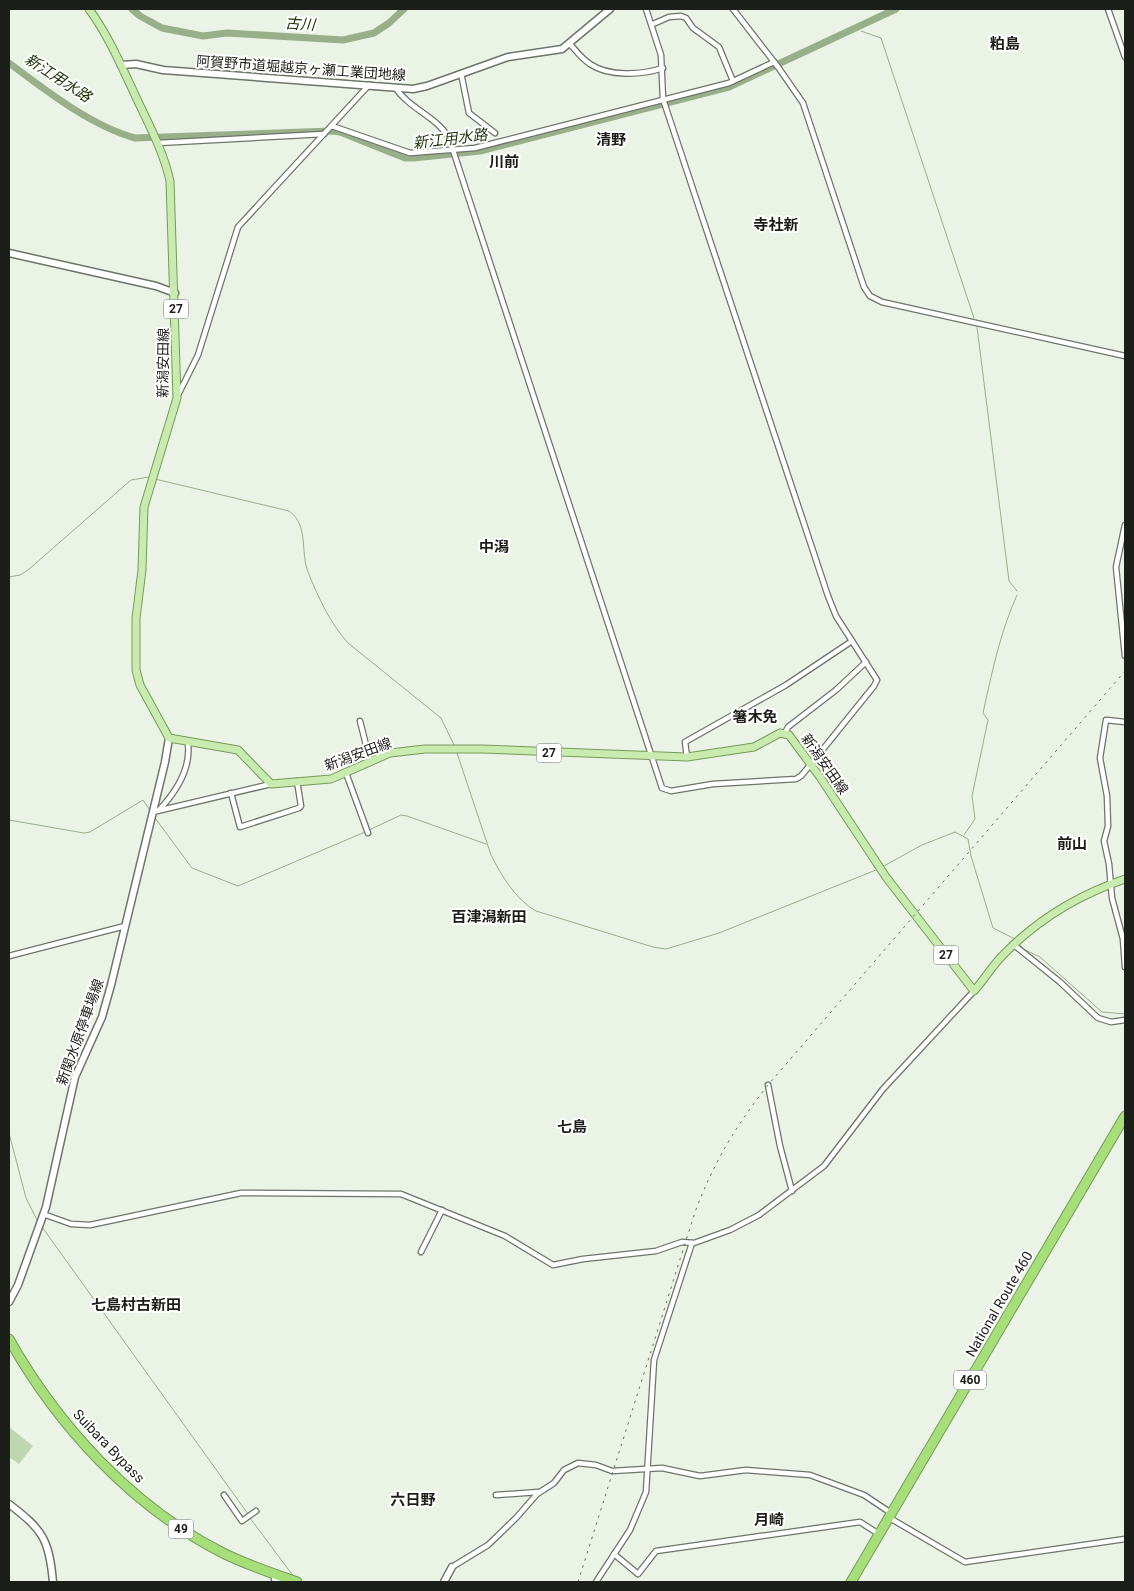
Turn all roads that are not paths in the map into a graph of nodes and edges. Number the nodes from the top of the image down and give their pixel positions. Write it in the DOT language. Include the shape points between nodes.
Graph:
graph roads {
  1 [pos="89,9"];
  2 [pos="610,9"];
  3 [pos="646,9"];
  4 [pos="732,9"];
  5 [pos="1108,9"];
  6 [pos="653,24"];
  7 [pos="570,44"];
  8 [pos="1125,57"];
  9 [pos="776,64"];
  10 [pos="121,65"];
  11 [pos="663,68"];
  12 [pos="461,73"];
  13 [pos="733,81"];
  14 [pos="369,85"];
  15 [pos="395,87"];
  16 [pos="664,102"];
  17 [pos="331,127"];
  18 [pos="325,133"];
  19 [pos="495,133"];
  20 [pos="158,143"];
  21 [pos="454,153"];
  22 [pos="9,253"];
  23 [pos="175,293"];
  24 [pos="1125,356"];
  25 [pos="176,398"];
  26 [pos="1125,525"];
  27 [pos="852,641"];
  28 [pos="1125,656"];
  29 [pos="866,662"];
  30 [pos="360,721"];
  31 [pos="1125,722"];
  32 [pos="785,733"];
  33 [pos="169,738"];
  34 [pos="188,743"];
  35 [pos="652,757"];
  36 [pos="687,758"];
  37 [pos="370,761"];
  38 [pos="811,764"];
  39 [pos="346,773"];
  40 [pos="297,781"];
  41 [pos="272,784"];
  42 [pos="231,793"];
  43 [pos="156,812"];
  44 [pos="368,831"];
  45 [pos="1125,879"];
  46 [pos="1111,884"];
  47 [pos="125,926"];
  48 [pos="1014,945"];
  49 [pos="9,956"];
  50 [pos="1125,967"];
  51 [pos="974,991"];
  52 [pos="1125,1020"];
  53 [pos="768,1085"];
  54 [pos="1125,1116"];
  55 [pos="792,1191"];
  56 [pos="442,1210"];
  57 [pos="42,1217"];
  58 [pos="692,1243"];
  59 [pos="421,1252"];
  60 [pos="9,1302"];
  61 [pos="9,1338"];
  62 [pos="647,1470"];
  63 [pos="539,1492"];
  64 [pos="224,1495"];
  65 [pos="496,1495"];
  66 [pos="9,1504"];
  67 [pos="256,1511"];
  68 [pos="889,1515"];
  69 [pos="879,1534"];
  70 [pos="1125,1539"];
  71 [pos="614,1554"];
  72 [pos="451,1568"];
  73 [pos="274,1579"];
  74 [pos="852,1580"];
  75 [pos="53,1582"];
  76 [pos="279,1582"];
  77 [pos="297,1582"];
  78 [pos="444,1582"];
  79 [pos="596,1582"];
  1 -- 10 [label="main road, 新潟安田線 / 27"];
  2 -- 7 [label="street, 阿賀野市道堀越京ヶ瀬工業団地線"];
  3 -- 6 [label="street"];
  4 -- 9 [label="street"];
  5 -- 8 [label="street"];
  6 -- 11 [label="street"];
  6 -- 13 [label="street" via="669,17 686,18 693,28 719,47"];
  7 -- 11 [label="street" via="588,63 599,69 629,73"];
  7 -- 12 [label="street, 阿賀野市道堀越京ヶ瀬工業団地線" via="562,49 508,57"];
  9 -- 13 [label="street"];
  9 -- 24 [label="street" via="809,117 864,287 870,296 882,302"];
  10 -- 14 [label="street, 阿賀野市道堀越京ヶ瀬工業団地線"];
  10 -- 20 [label="main road, 新潟安田線 / 27"];
  11 -- 16 [label="street"];
  12 -- 15 [label="street, 阿賀野市道堀越京ヶ瀬工業団地線" via="421,88"];
  12 -- 19 [label="street" via="469,113"];
  13 -- 16 [label="street"];
  14 -- 15 [label="street, 阿賀野市道堀越京ヶ瀬工業団地線"];
  14 -- 17 [label="street"];
  15 -- 21 [label="street" via="401,96 444,130"];
  16 -- 21 [label="street"];
  16 -- 27 [label="street" via="828,596"];
  17 -- 18 [label="street"];
  17 -- 21 [label="street" via="410,153"];
  18 -- 20 [label="street"];
  18 -- 25 [label="street" via="238,227 198,354"];
  20 -- 23 [label="main road, 新潟安田線 / 27" via="170,181"];
  21 -- 35 [label="street"];
  22 -- 23 [label="street"];
  23 -- 25 [label="main road, 新潟安田線 / 27"];
  25 -- 33 [label="main road, 新潟安田線 / 27" via="143,519 142,570 136,618 136,670 143,694"];
  26 -- 28 [label="street" via="1116,567"];
  27 -- 29 [label="street"];
  27 -- 36 [label="street" via="786,685 685,742"];
  29 -- 32 [label="street" via="788,727"];
  29 -- 38 [label="street" via="877,680 874,686"];
  30 -- 37 [label="street"];
  31 -- 46 [label="street" via="1106,720 1100,758 1107,796 1108,826 1104,841"];
  32 -- 36 [label="main road, 新潟安田線 / 27" via="754,747"];
  32 -- 38 [label="main road, 新潟安田線 / 27"];
  33 -- 34 [label="main road"];
  33 -- 43 [label="street, 新関水原停車場線"];
  34 -- 41 [label="main road" via="238,750"];
  34 -- 43 [label="street" via="185,770 168,800"];
  35 -- 36 [label="main road, 新潟安田線 / 27"];
  35 -- 37 [label="main road, 新潟安田線 / 27" via="443,748 390,753"];
  35 -- 38 [label="street" via="662,788 667,791 796,778"];
  37 -- 39 [label="main road, 新潟安田線 / 27"];
  38 -- 51 [label="main road, 新潟安田線 / 27" via="880,868"];
  39 -- 40 [label="main road, 新潟安田線 / 27" via="323,781"];
  39 -- 44 [label="street"];
  40 -- 41 [label="main road, 新潟安田線 / 27"];
  40 -- 42 [label="street" via="299,808 240,827"];
  41 -- 42 [label="street"];
  42 -- 43 [label="street"];
  43 -- 47 [label="street, 新関水原停車場線"];
  45 -- 46 [label="main road"];
  46 -- 48 [label="main road" via="1067,903"];
  46 -- 50 [label="street" via="1123,939"];
  47 -- 49 [label="street"];
  47 -- 57 [label="street, 新関水原停車場線" via="102,1017 75,1077"];
  48 -- 51 [label="main road"];
  48 -- 52 [label="street" via="1098,1018 1111,1022"];
  51 -- 55 [label="street" via="883,1089 828,1162"];
  53 -- 55 [label="street"];
  54 -- 68 [label="highway, National Route 460 / 460"];
  55 -- 58 [label="street" via="740,1225"];
  56 -- 57 [label="street" via="401,1194 272,1192 223,1196 90,1225"];
  56 -- 58 [label="street" via="505,1236 553,1265 656,1250 682,1242"];
  56 -- 59 [label="street"];
  57 -- 60 [label="street, 新関水原停車場線"];
  58 -- 62 [label="street" via="654,1360"];
  61 -- 77 [label="highway, Suibara Bypass / 49" via="58,1413 112,1473 182,1529 222,1552"];
  62 -- 63 [label="street" via="612,1471 578,1463 564,1470 554,1483"];
  62 -- 68 [label="street" via="662,1468 700,1476 746,1470 810,1475 864,1495"];
  62 -- 71 [label="street" via="643,1501 630,1530"];
  63 -- 65 [label="street"];
  63 -- 72 [label="street" via="488,1545"];
  64 -- 67 [label="street" via="242,1521"];
  66 -- 75 [label="street" via="38,1528 50,1553"];
  68 -- 69 [label="highway, National Route 460 / 460"];
  68 -- 70 [label="street" via="962,1561 973,1563"];
  69 -- 71 [label="street" via="860,1522 656,1551 638,1574"];
  69 -- 74 [label="highway, National Route 460 / 460"];
  71 -- 79 [label="street"];
  72 -- 78 [label="street"];
  73 -- 76 [label="street"];
}
